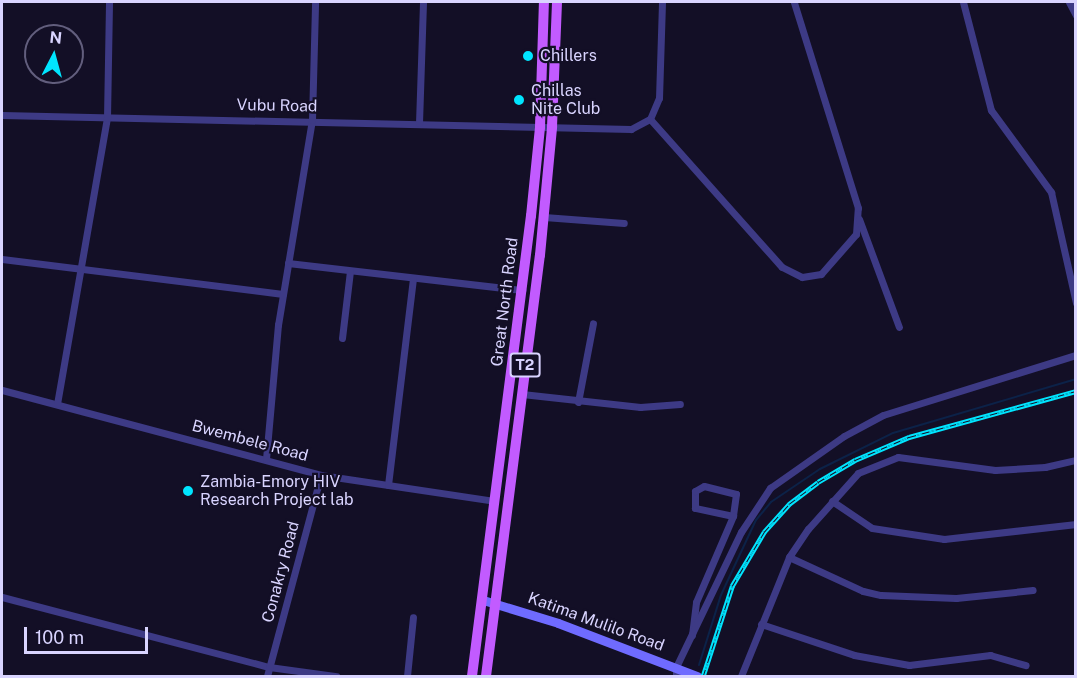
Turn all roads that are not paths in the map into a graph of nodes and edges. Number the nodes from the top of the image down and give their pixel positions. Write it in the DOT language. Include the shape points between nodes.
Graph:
graph roads {
  1 [pos="109,2"];
  2 [pos="315,2"];
  3 [pos="423,2"];
  4 [pos="544,2"];
  5 [pos="557,2"];
  6 [pos="662,2"];
  7 [pos="794,2"];
  8 [pos="963,2"];
  9 [pos="1069,2"];
  10 [pos="1076,15"];
  11 [pos="2,116"];
  12 [pos="107,118"];
  13 [pos="650,119"];
  14 [pos="312,120"];
  15 [pos="419,123"];
  16 [pos="540,126"];
  17 [pos="552,127"];
  18 [pos="544,217"];
  19 [pos="859,219"];
  20 [pos="624,223"];
  21 [pos="2,260"];
  22 [pos="288,262"];
  23 [pos="83,270"];
  24 [pos="350,271"];
  25 [pos="413,279"];
  26 [pos="522,290"];
  27 [pos="283,294"];
  28 [pos="1076,303"];
  29 [pos="593,323"];
  30 [pos="899,327"];
  31 [pos="342,338"];
  32 [pos="1076,355"];
  33 [pos="2,390"];
  34 [pos="522,394"];
  35 [pos="578,402"];
  36 [pos="57,404"];
  37 [pos="680,404"];
  38 [pos="266,459"];
  39 [pos="1076,460"];
  40 [pos="321,475"];
  41 [pos="388,485"];
  42 [pos="494,501"];
  43 [pos="832,501"];
  44 [pos="733,516"];
  45 [pos="1076,524"];
  46 [pos="789,557"];
  47 [pos="1033,590"];
  48 [pos="2,597"];
  49 [pos="483,600"];
  50 [pos="497,603"];
  51 [pos="413,617"];
  52 [pos="761,624"];
  53 [pos="692,638"];
  54 [pos="1026,664"];
  55 [pos="269,667"];
  56 [pos="676,672"];
  57 [pos="267,676"];
  58 [pos="336,676"];
  59 [pos="407,676"];
  60 [pos="472,676"];
  61 [pos="486,676"];
  62 [pos="697,676"];
  63 [pos="741,676"];
  1 -- 12 [label="street"];
  2 -- 14 [label="street"];
  3 -- 15 [label="street"];
  4 -- 16 [label="main road, Great North Road / T2"];
  5 -- 17 [label="main road, Great North Road / T2"];
  6 -- 13 [label="street" via="659,98"];
  7 -- 19 [label="street"];
  8 -- 28 [label="street" via="991,110 1051,192"];
  9 -- 10 [label="street"];
  11 -- 12 [label="street, Vubu Road"];
  12 -- 14 [label="street, Vubu Road"];
  12 -- 23 [label="street"];
  13 -- 17 [label="street, Vubu Road" via="631,129"];
  13 -- 19 [label="street" via="791,274 821,274 856,234"];
  14 -- 15 [label="street, Vubu Road"];
  14 -- 22 [label="street"];
  15 -- 16 [label="street, Vubu Road"];
  16 -- 17 [label="street, Vubu Road"];
  16 -- 26 [label="main road, Great North Road / T2"];
  17 -- 18 [label="main road, Great North Road / T2"];
  18 -- 20 [label="street"];
  18 -- 34 [label="main road, Great North Road / T2"];
  19 -- 30 [label="street"];
  21 -- 23 [label="street"];
  22 -- 24 [label="street"];
  22 -- 27 [label="street"];
  23 -- 27 [label="street"];
  23 -- 36 [label="street"];
  24 -- 25 [label="street"];
  24 -- 31 [label="street"];
  25 -- 26 [label="street"];
  25 -- 41 [label="street"];
  26 -- 42 [label="main road, Great North Road / T2"];
  27 -- 38 [label="street"];
  29 -- 35 [label="street"];
  32 -- 53 [label="street" via="883,415 844,436 770,488 741,532"];
  33 -- 36 [label="street, Bwembele Road"];
  34 -- 35 [label="street"];
  34 -- 50 [label="main road, Great North Road / T2"];
  35 -- 37 [label="street" via="640,407"];
  36 -- 38 [label="street, Bwembele Road"];
  38 -- 40 [label="street, Bwembele Road"];
  39 -- 43 [label="street" via="1045,467 995,470 898,457 858,473"];
  40 -- 41 [label="street, Bwembele Road"];
  40 -- 55 [label="street, Conakry Road"];
  41 -- 42 [label="street, Bwembele Road"];
  42 -- 49 [label="main road, Great North Road / T2"];
  43 -- 45 [label="street" via="872,528 944,539"];
  43 -- 46 [label="street"];
  44 -- 44 [label="street" via="737,502 730,490 704,486 695,491 693,505 699,511"];
  44 -- 53 [label="street" via="696,602"];
  46 -- 47 [label="street" via="863,591 881,595 956,598"];
  46 -- 52 [label="street"];
  48 -- 55 [label="street"];
  49 -- 50 [label="main road, Katima Mulilo Road"];
  49 -- 60 [label="main road, Great North Road / T2"];
  50 -- 56 [label="main road, Katima Mulilo Road"];
  50 -- 61 [label="main road, Great North Road / T2"];
  51 -- 59 [label="street"];
  52 -- 54 [label="street" via="854,655 909,665 990,655"];
  52 -- 63 [label="street"];
  53 -- 56 [label="street"];
  55 -- 57 [label="street, Conakry Road"];
  55 -- 58 [label="street"];
  56 -- 62 [label="main road, Katima Mulilo Road"];
}
